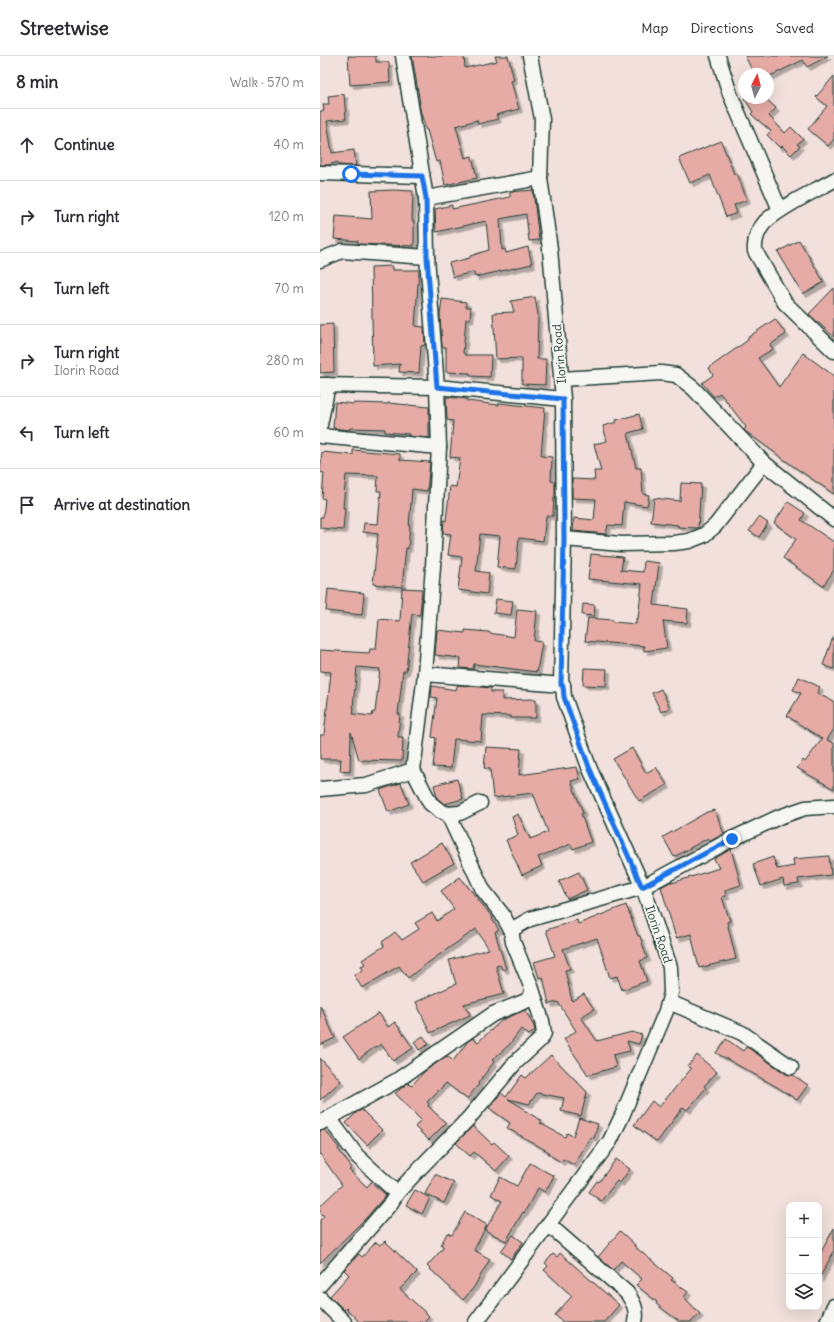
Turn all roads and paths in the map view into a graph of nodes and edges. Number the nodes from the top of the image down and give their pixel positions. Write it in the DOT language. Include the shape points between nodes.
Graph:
graph roads {
  1 [pos="403,56"];
  2 [pos="530,56"];
  3 [pos="718,56"];
  4 [pos="320,173"];
  5 [pos="422,176"];
  6 [pos="540,178"];
  7 [pos="834,180"];
  8 [pos="426,198"];
  9 [pos="780,210"];
  10 [pos="427,257"];
  11 [pos="320,260"];
  12 [pos="834,351"];
  13 [pos="561,379"];
  14 [pos="323,385"];
  15 [pos="437,387"];
  16 [pos="563,399"];
  17 [pos="320,425"];
  18 [pos="320,436"];
  19 [pos="439,447"];
  20 [pos="764,462"];
  21 [pos="834,519"];
  22 [pos="564,539"];
  23 [pos="425,674"];
  24 [pos="563,686"];
  25 [pos="413,770"];
  26 [pos="320,789"];
  27 [pos="480,803"];
  28 [pos="834,806"];
  29 [pos="448,814"];
  30 [pos="642,887"];
  31 [pos="511,930"];
  32 [pos="533,993"];
  33 [pos="669,1002"];
  34 [pos="791,1067"];
  35 [pos="324,1120"];
  36 [pos="397,1193"];
  37 [pos="549,1225"];
  38 [pos="320,1285"];
  39 [pos="320,1298"];
  40 [pos="834,1306"];
  41 [pos="344,1322"];
  42 [pos="476,1322"];
  43 [pos="635,1322"];
  44 [pos="827,1322"];
  1 -- 5 [label="street"];
  2 -- 6 [label="street, Ilorin Road" via="542,119"];
  3 -- 9 [label="street" via="730,94"];
  4 -- 5 [label="street"];
  5 -- 8 [label="street"];
  6 -- 8 [label="street"];
  6 -- 13 [label="street, Ilorin Road" via="551,256"];
  7 -- 9 [label="street"];
  8 -- 10 [label="street"];
  9 -- 12 [label="street" via="765,223 757,235 755,251 785,303"];
  10 -- 11 [label="street" via="342,251"];
  10 -- 15 [label="street"];
  13 -- 16 [label="street, Ilorin Road"];
  13 -- 20 [label="street" via="661,373 676,375 693,388"];
  14 -- 15 [label="street"];
  14 -- 17 [label="street" via="326,395"];
  15 -- 16 [label="street"];
  15 -- 19 [label="street"];
  16 -- 22 [label="street, Ilorin Road"];
  18 -- 19 [label="street"];
  19 -- 23 [label="street"];
  20 -- 21 [label="street"];
  20 -- 22 [label="street" via="715,526 704,535 689,541 621,544"];
  22 -- 24 [label="street, Ilorin Road" via="561,685"];
  23 -- 24 [label="street"];
  23 -- 25 [label="street"];
  24 -- 30 [label="street, Ilorin Road" via="564,697 589,767"];
  25 -- 26 [label="street" via="366,785"];
  25 -- 29 [label="street" via="430,803"];
  27 -- 29 [label="street" via="460,813"];
  28 -- 30 [label="street" via="805,808 779,818 732,839"];
  29 -- 31 [label="street" via="483,890"];
  30 -- 31 [label="street" via="530,919"];
  30 -- 33 [label="street, Ilorin Road" via="670,967"];
  31 -- 32 [label="street" via="513,942"];
  32 -- 35 [label="street" via="526,1001 493,1014 396,1081"];
  32 -- 36 [label="street" via="542,1020 544,1033 541,1039 515,1063 468,1119"];
  33 -- 34 [label="street" via="742,1033"];
  33 -- 37 [label="street, Ilorin Road" via="610,1141"];
  35 -- 36 [label="street" via="357,1156"];
  36 -- 38 [label="street"];
  37 -- 42 [label="street, Ilorin Road"];
  37 -- 43 [label="street" via="627,1293 635,1306"];
  39 -- 41 [label="street"];
  40 -- 44 [label="street"];
}
